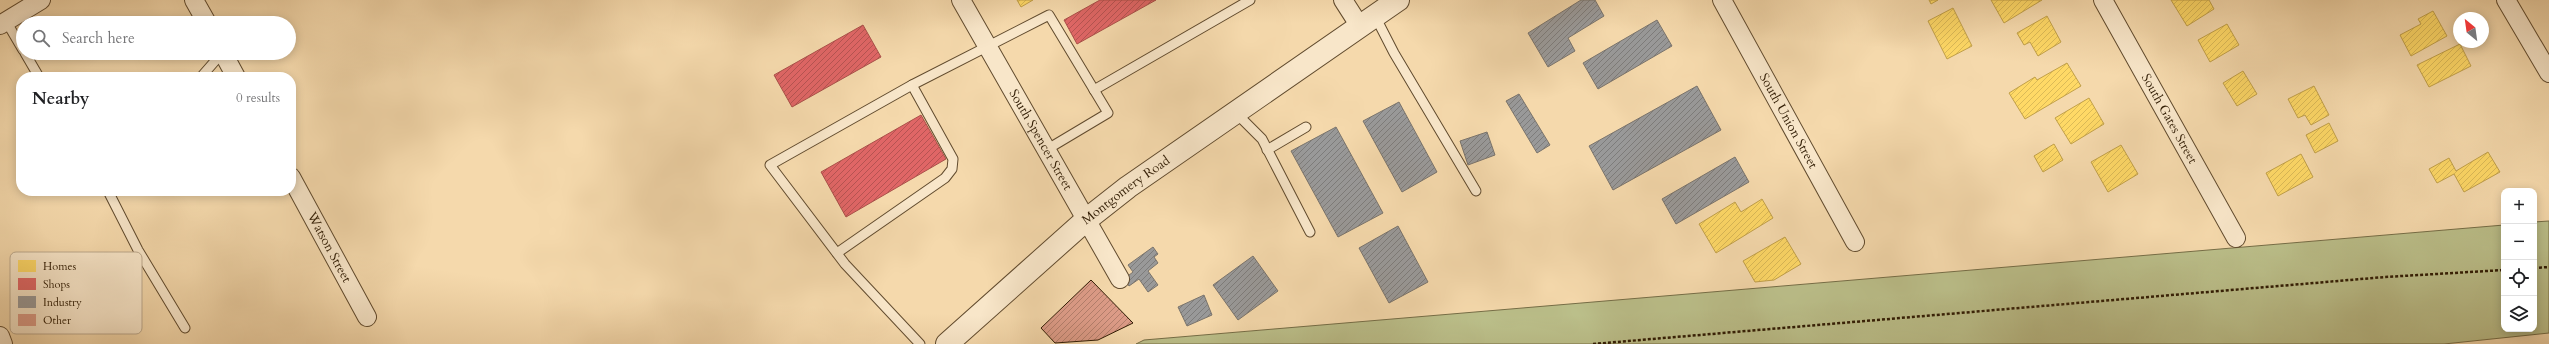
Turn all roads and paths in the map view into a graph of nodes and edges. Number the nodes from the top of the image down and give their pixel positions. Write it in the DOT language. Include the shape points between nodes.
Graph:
graph roads {
  1 [pos="41,0"];
  2 [pos="194,0"];
  3 [pos="961,0"];
  4 [pos="1250,0"];
  5 [pos="1343,0"];
  6 [pos="1398,0"];
  7 [pos="1722,0"];
  8 [pos="2103,0"];
  9 [pos="2506,0"];
  10 [pos="202,16"];
  11 [pos="1367,20"];
  12 [pos="3,23"];
  13 [pos="16,41"];
  14 [pos="988,47"];
  15 [pos="29,60"];
  16 [pos="217,60"];
  17 [pos="227,60"];
  18 [pos="36,72"];
  19 [pos="206,72"];
  20 [pos="233,72"];
  21 [pos="2549,74"];
  22 [pos="912,84"];
  23 [pos="1094,90"];
  24 [pos="1234,112"];
  25 [pos="1306,127"];
  26 [pos="1046,150"];
  27 [pos="1267,150"];
  28 [pos="296,186"];
  29 [pos="1476,191"];
  30 [pos="111,196"];
  31 [pos="1086,220"];
  32 [pos="1310,232"];
  33 [pos="2236,238"];
  34 [pos="1855,242"];
  35 [pos="139,252"];
  36 [pos="837,253"];
  37 [pos="142,257"];
  38 [pos="2549,267"];
  39 [pos="2537,268"];
  40 [pos="2501,270"];
  41 [pos="1120,279"];
  42 [pos="367,317"];
  43 [pos="185,328"];
  44 [pos="0,336"];
  45 [pos="3,344"];
  46 [pos="920,344"];
  47 [pos="947,344"];
  48 [pos="1593,344"];
  1 -- 12 [label="street"];
  2 -- 10 [label="street"];
  3 -- 14 [label="street, South Spencer Street"];
  4 -- 23 [label="lane"];
  5 -- 11 [label="street"];
  6 -- 11 [label="street, Montgomery Road"];
  7 -- 34 [label="street, South Union Street"];
  8 -- 33 [label="street, South Gates Street"];
  9 -- 21 [label="street"];
  11 -- 24 [label="street, Montgomery Road"];
  11 -- 29 [label="lane" via="1394,53"];
  12 -- 13 [label="lane"];
  14 -- 22 [label="lane"];
  14 -- 23 [label="lane" via="1049,15"];
  14 -- 26 [label="street, South Spencer Street"];
  15 -- 18 [label="lane"];
  16 -- 19 [label="lane"];
  17 -- 20 [label="street"];
  22 -- 36 [label="lane" via="953,159 952,169 945,178"];
  22 -- 36 [label="lane" via="770,165"];
  23 -- 26 [label="lane" via="1108,114"];
  24 -- 27 [label="lane" via="1262,139"];
  24 -- 31 [label="street, Montgomery Road"];
  25 -- 27 [label="lane"];
  26 -- 31 [label="street, South Spencer Street"];
  27 -- 32 [label="lane"];
  28 -- 42 [label="street, Watson Street"];
  30 -- 35 [label="lane"];
  31 -- 41 [label="street, South Spencer Street"];
  31 -- 47 [label="street, Montgomery Road"];
  36 -- 46 [label="lane"];
  37 -- 43 [label="lane"];
  38 -- 39 [label="path"];
  40 -- 48 [label="path" via="2377,277"];
  44 -- 45 [label="street"];
}
